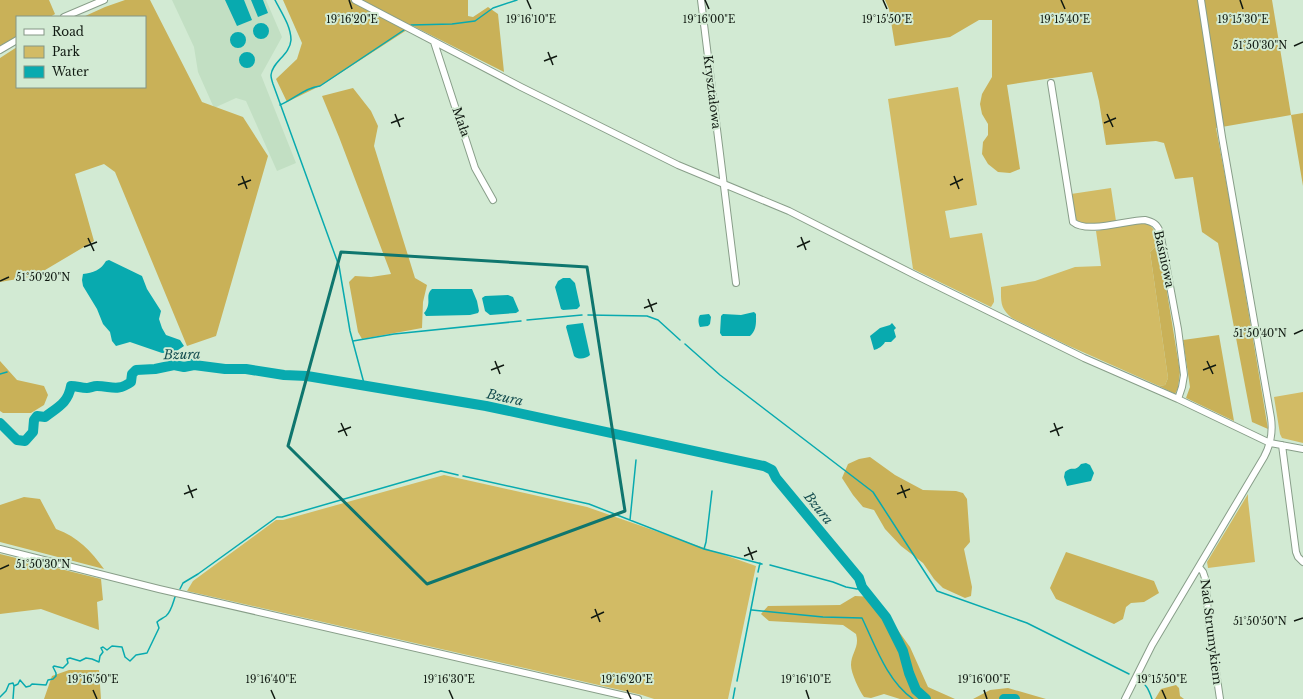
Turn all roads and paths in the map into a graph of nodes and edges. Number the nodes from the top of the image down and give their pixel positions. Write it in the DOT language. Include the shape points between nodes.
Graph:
graph roads {
  1 [pos="104,0"];
  2 [pos="355,0"];
  3 [pos="701,0"];
  4 [pos="1201,0"];
  5 [pos="66,16"];
  6 [pos="16,41"];
  7 [pos="434,42"];
  8 [pos="0,50"];
  9 [pos="1051,83"];
  10 [pos="724,184"];
  11 [pos="493,200"];
  12 [pos="736,283"];
  13 [pos="1178,399"];
  14 [pos="1270,443"];
  15 [pos="1282,445"];
  16 [pos="1303,449"];
  17 [pos="0,549"];
  18 [pos="1303,562"];
  19 [pos="1199,567"];
  20 [pos="638,699"];
  21 [pos="1125,699"];
  22 [pos="1220,699"];
  1 -- 5 [label="street"];
  2 -- 7 [label="street"];
  3 -- 10 [label="street, Kryształowa"];
  4 -- 14 [label="street" via="1271,418"];
  6 -- 8 [label="street"];
  7 -- 10 [label="street" via="678,165"];
  7 -- 11 [label="street, Mała" via="475,168"];
  9 -- 13 [label="street, Baśniowa" via="1073,222 1077,225 1092,226 1145,220 1152,222 1160,232 1184,375"];
  10 -- 12 [label="street, Kryształowa"];
  10 -- 13 [label="street" via="789,211 1084,358"];
  13 -- 14 [label="street"];
  14 -- 15 [label="street"];
  14 -- 19 [label="street" via="1261,463"];
  15 -- 16 [label="street"];
  15 -- 18 [label="street" via="1296,552"];
  17 -- 20 [label="street" via="158,589"];
  19 -- 21 [label="street" via="1152,646"];
  19 -- 22 [label="street, Nad Strumykiem" via="1205,578"];
}
